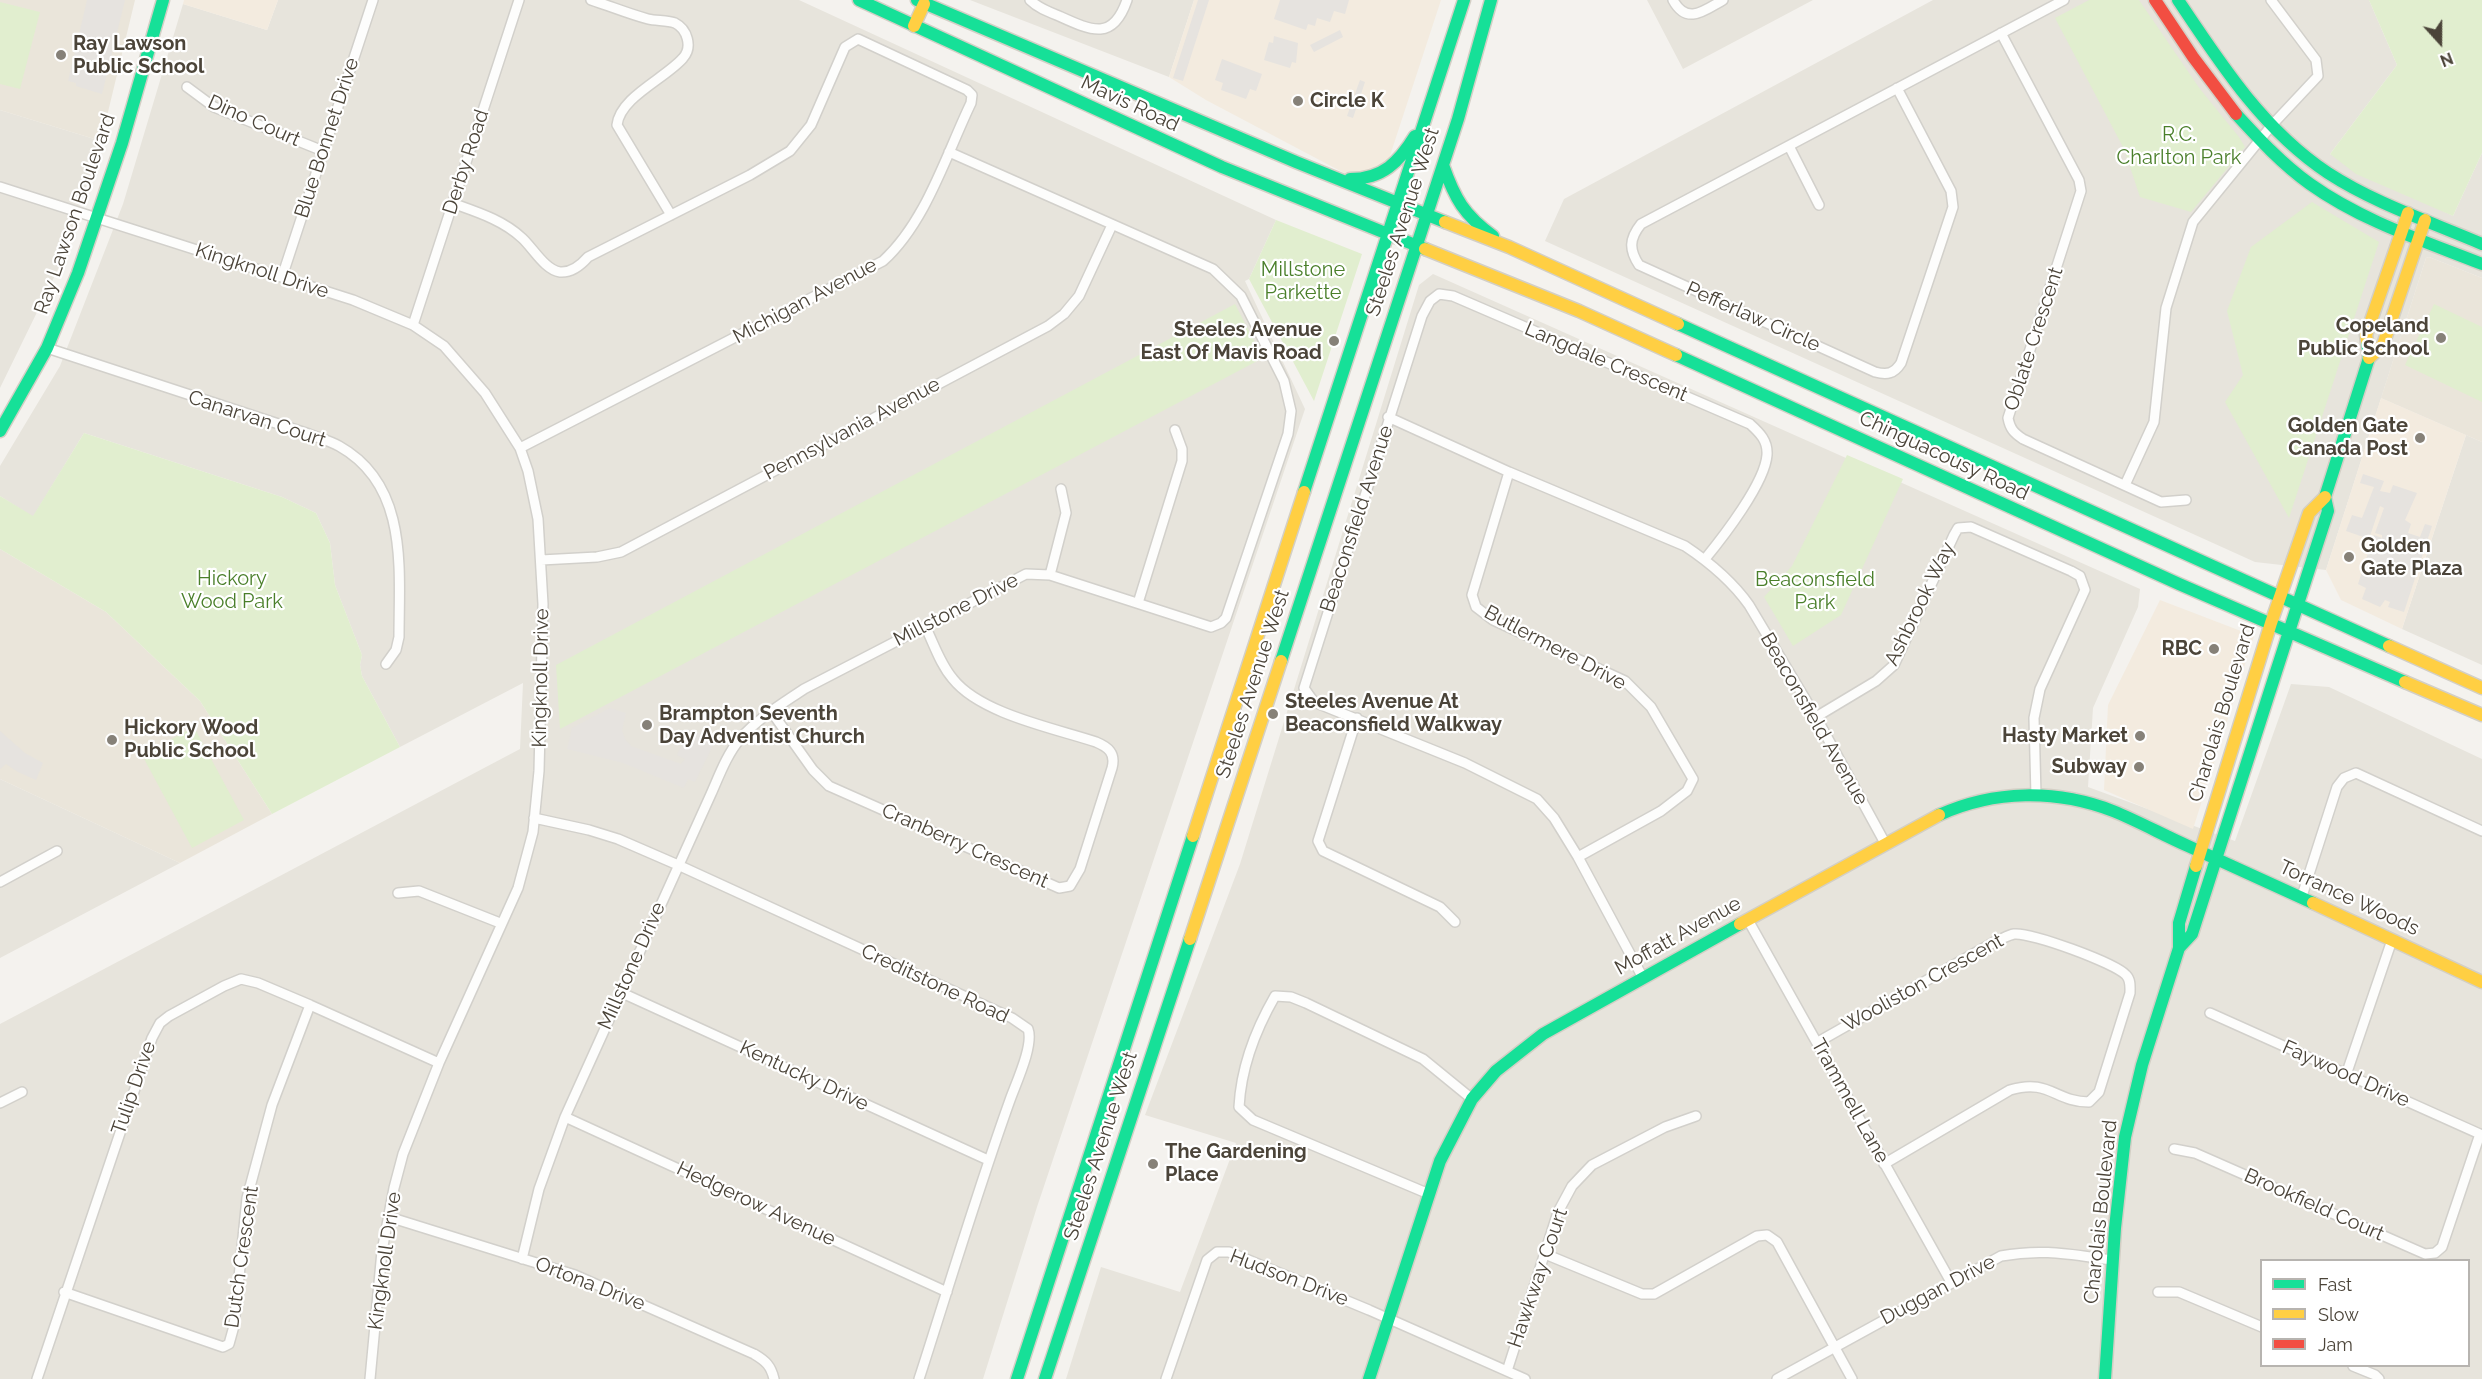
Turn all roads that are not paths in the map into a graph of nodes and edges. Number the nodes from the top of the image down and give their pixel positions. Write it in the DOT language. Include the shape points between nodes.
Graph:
graph roads {
  1 [pos="163,0"];
  2 [pos="373,0"];
  3 [pos="519,0"];
  4 [pos="591,0"];
  5 [pos="859,0"];
  6 [pos="1030,0"];
  7 [pos="1127,0"];
  8 [pos="1464,0"];
  9 [pos="1491,0"];
  10 [pos="1673,0"];
  11 [pos="1723,0"];
  12 [pos="2064,0"];
  13 [pos="2155,0"];
  14 [pos="2178,0"];
  15 [pos="2271,0"];
  16 [pos="921,2"];
  17 [pos="914,26"];
  18 [pos="2001,33"];
  19 [pos="187,87"];
  20 [pos="1897,88"];
  21 [pos="1426,120"];
  22 [pos="2272,125"];
  23 [pos="2260,140"];
  24 [pos="1789,146"];
  25 [pos="323,151"];
  26 [pos="949,152"];
  27 [pos="1443,165"];
  28 [pos="1334,177"];
  29 [pos="0,187"];
  30 [pos="452,203"];
  31 [pos="1399,203"];
  32 [pos="1819,205"];
  33 [pos="2408,213"];
  34 [pos="1427,214"];
  35 [pos="671,215"];
  36 [pos="98,218"];
  37 [pos="2425,220"];
  38 [pos="1112,225"];
  39 [pos="2401,231"];
  40 [pos="1389,234"];
  41 [pos="2419,238"];
  42 [pos="2482,244"];
  43 [pos="1416,245"];
  44 [pos="1509,248"];
  45 [pos="2482,264"];
  46 [pos="282,277"];
  47 [pos="413,325"];
  48 [pos="47,348"];
  49 [pos="2369,358"];
  50 [pos="1388,417"];
  51 [pos="1175,430"];
  52 [pos="0,431"];
  53 [pos="520,448"];
  54 [pos="1509,472"];
  55 [pos="2125,485"];
  56 [pos="1060,489"];
  57 [pos="2325,497"];
  58 [pos="2186,500"];
  59 [pos="1705,559"];
  60 [pos="541,560"];
  61 [pos="1050,575"];
  62 [pos="2281,595"];
  63 [pos="1138,603"];
  64 [pos="2298,604"];
  65 [pos="2271,623"];
  66 [pos="926,626"];
  67 [pos="2290,631"];
  68 [pos="386,664"];
  69 [pos="2482,688"];
  70 [pos="771,711"];
  71 [pos="2482,715"];
  72 [pos="1816,717"];
  73 [pos="1357,718"];
  74 [pos="2036,796"];
  75 [pos="534,818"];
  76 [pos="2482,831"];
  77 [pos="1885,843"];
  78 [pos="57,851"];
  79 [pos="2199,852"];
  80 [pos="1578,857"];
  81 [pos="2217,859"];
  82 [pos="678,865"];
  83 [pos="0,882"];
  84 [pos="399,893"];
  85 [pos="2302,896"];
  86 [pos="1748,920"];
  87 [pos="1455,922"];
  88 [pos="500,923"];
  89 [pos="2392,940"];
  90 [pos="2179,948"];
  91 [pos="1643,978"];
  92 [pos="2482,982"];
  93 [pos="620,992"];
  94 [pos="310,1005"];
  95 [pos="2210,1013"];
  96 [pos="1818,1041"];
  97 [pos="439,1064"];
  98 [pos="2346,1075"];
  99 [pos="22,1092"];
  100 [pos="1472,1099"];
  101 [pos="0,1103"];
  102 [pos="1696,1116"];
  103 [pos="565,1117"];
  104 [pos="2481,1134"];
  105 [pos="2174,1149"];
  106 [pos="988,1160"];
  107 [pos="1884,1164"];
  108 [pos="1429,1194"];
  109 [pos="389,1217"];
  110 [pos="1545,1254"];
  111 [pos="522,1259"];
  112 [pos="2113,1260"];
  113 [pos="1951,1282"];
  114 [pos="64,1292"];
  115 [pos="947,1292"];
  116 [pos="2158,1292"];
  117 [pos="1389,1319"];
  118 [pos="2260,1326"];
  119 [pos="1834,1347"];
  120 [pos="2357,1367"];
  121 [pos="1507,1371"];
  122 [pos="1169,1378"];
  123 [pos="37,1379"];
  124 [pos="370,1379"];
  125 [pos="774,1379"];
  126 [pos="919,1379"];
  127 [pos="1017,1379"];
  128 [pos="1045,1379"];
  129 [pos="1369,1379"];
  130 [pos="1525,1379"];
  131 [pos="1777,1379"];
  132 [pos="1852,1379"];
  133 [pos="2105,1379"];
  134 [pos="2379,1379"];
  1 -- 36 [label="main road, Ray Lawson Boulevard"];
  2 -- 25 [label="street, Blue Bonnet Drive"];
  3 -- 30 [label="street, Derby Road"];
  4 -- 35 [label="street" via="649,19 674,22 687,34 682,60 621,112 617,125"];
  5 -- 17 [label="main road, Mavis Road"];
  6 -- 7 [label="street" via="1076,24 1100,30 1121,17"];
  8 -- 21 [label="main road, Steeles Avenue West"];
  9 -- 27 [label="main road, Steeles Avenue West"];
  10 -- 11 [label="street" via="1688,14 1697,14"];
  12 -- 18 [label="street, Pefferlaw Circle"];
  13 -- 23 [label="main road" via="2217,90"];
  14 -- 22 [label="main road" via="2233,80"];
  15 -- 22 [label="street" via="2316,60 2318,70 2314,80"];
  16 -- 17 [label="main road"];
  16 -- 28 [label="main road, Mavis Road"];
  17 -- 40 [label="main road, Mavis Road" via="1222,167"];
  18 -- 20 [label="street, Pefferlaw Circle"];
  18 -- 55 [label="street, Oblate Crescent" via="2079,180 2081,191 2008,418 2009,425 2023,439"];
  19 -- 25 [label="street, Dino Court" via="214,107"];
  20 -- 24 [label="street, Pefferlaw Circle"];
  20 -- 24 [label="street, Pefferlaw Circle" via="1951,191 1953,207 1897,370 1875,372 1639,266 1633,256 1633,233 1641,224"];
  21 -- 28 [label="main road" via="1401,160 1389,170 1363,180"];
  21 -- 31 [label="main road, Steeles Avenue West"];
  22 -- 23 [label="street"];
  22 -- 33 [label="main road" via="2343,183"];
  23 -- 39 [label="main road" via="2332,198"];
  23 -- 55 [label="street" via="2193,222 2166,308 2154,422"];
  24 -- 32 [label="street"];
  25 -- 46 [label="street, Blue Bonnet Drive"];
  26 -- 35 [label="street, Michigan Avenue" via="972,104 972,95 858,39 845,47 811,125 790,151"];
  26 -- 38 [label="street, Millstone Drive"];
  26 -- 53 [label="street, Michigan Avenue" via="907,235 897,249 877,264"];
  27 -- 34 [label="main road, Steeles Avenue West"];
  27 -- 44 [label="main road" via="1454,196 1470,219"];
  28 -- 31 [label="main road, Mavis Road"];
  29 -- 36 [label="street, Kingknoll Drive"];
  30 -- 35 [label="street, Michigan Avenue" via="508,226 558,272 568,272 588,257"];
  30 -- 47 [label="street, Derby Road"];
  31 -- 34 [label="main road, Mavis Road"];
  31 -- 40 [label="main road, Steeles Avenue West"];
  33 -- 37 [label="main road"];
  33 -- 39 [label="main road, Charolais Boulevard"];
  34 -- 43 [label="main road, Steeles Avenue West"];
  34 -- 44 [label="main road, Chinguacousy Road"];
  36 -- 46 [label="street, Kingknoll Drive"];
  36 -- 48 [label="main road, Ray Lawson Boulevard"];
  37 -- 41 [label="main road, Charolais Boulevard"];
  37 -- 42 [label="main road"];
  38 -- 60 [label="street, Pennsylvania Avenue" via="1079,296 1048,326 621,552"];
  38 -- 63 [label="street, Millstone Drive" via="1213,269 1232,286 1241,296 1284,381 1291,411 1288,434 1226,618 1211,627"];
  39 -- 41 [label="main road"];
  39 -- 49 [label="main road, Charolais Boulevard" via="2366,335"];
  40 -- 43 [label="main road, Chinguacousy Road"];
  40 -- 127 [label="main road, Steeles Avenue West"];
  41 -- 45 [label="main road"];
  41 -- 49 [label="main road, Charolais Boulevard" via="2383,345"];
  43 -- 65 [label="main road, Chinguacousy Road" via="1610,325"];
  43 -- 128 [label="main road, Steeles Avenue West"];
  44 -- 62 [label="main road, Chinguacousy Road"];
  46 -- 47 [label="street, Kingknoll Drive"];
  47 -- 53 [label="street, Kingknoll Drive" via="444,346 460,363"];
  48 -- 52 [label="main road, Ray Lawson Boulevard"];
  48 -- 68 [label="street, Canarvan Court" via="309,434 339,446 362,463 381,487 399,544 399,637"];
  49 -- 57 [label="main road, Charolais Boulevard"];
  50 -- 54 [label="street, Beaconsfield Avenue"];
  50 -- 59 [label="street, Langdale Crescent" via="1422,316 1439,294 1464,300 1750,424 1761,434 1767,457 1733,525"];
  50 -- 73 [label="street, Beaconsfield Avenue" via="1304,688 1314,702"];
  51 -- 63 [label="street" via="1182,449 1180,468"];
  53 -- 60 [label="street, Kingknoll Drive" via="534,490"];
  54 -- 59 [label="street, Beaconsfield Avenue" via="1685,546"];
  54 -- 80 [label="street, Butlermere Drive" via="1472,595 1476,607 1493,620 1625,681 1651,707 1693,779 1687,791 1661,811"];
  55 -- 58 [label="street" via="2161,502"];
  56 -- 61 [label="street" via="1066,513"];
  57 -- 62 [label="main road, Charolais Boulevard" via="2309,513"];
  57 -- 64 [label="main road, Charolais Boulevard" via="2328,511"];
  59 -- 72 [label="street, Beaconsfield Avenue" via="1743,598"];
  60 -- 75 [label="street, Kingknoll Drive" via="539,771"];
  61 -- 63 [label="street, Millstone Drive"];
  61 -- 66 [label="street, Millstone Drive" via="1026,574"];
  62 -- 64 [label="main road, Chinguacousy Road"];
  62 -- 65 [label="main road, Charolais Boulevard"];
  64 -- 67 [label="main road, Charolais Boulevard"];
  64 -- 69 [label="main road, Chinguacousy Road"];
  65 -- 67 [label="main road, Chinguacousy Road"];
  65 -- 79 [label="main road, Charolais Boulevard"];
  66 -- 70 [label="street, Millstone Drive" via="804,689"];
  66 -- 70 [label="street, Cranberry Crescent" via="951,677 968,695 989,707 1096,742 1111,751 1112,768 1080,869 1070,886 1059,888 829,786"];
  67 -- 71 [label="main road, Chinguacousy Road"];
  67 -- 81 [label="main road, Charolais Boulevard"];
  70 -- 82 [label="street, Millstone Drive" via="740,739 725,763"];
  72 -- 74 [label="street, Ashbrook Way" via="1876,681 1894,665 1954,535 1958,528 1971,527 2071,571 2080,576 2085,590 2040,688 2034,718"];
  72 -- 77 [label="street, Beaconsfield Avenue"];
  73 -- 80 [label="street, Beaconsfield Avenue" via="1537,799"];
  73 -- 87 [label="street" via="1318,841 1323,851 1440,908"];
  74 -- 77 [label="main road, Moffatt Avenue" via="1968,803"];
  74 -- 79 [label="main road, Moffatt Avenue" via="2078,801 2112,811"];
  75 -- 82 [label="street, Creditstone Road" via="589,830"];
  75 -- 88 [label="street, Kingknoll Drive" via="525,867"];
  76 -- 85 [label="street" via="2378,782 2356,773 2350,775 2337,787"];
  77 -- 86 [label="main road, Moffatt Avenue"];
  78 -- 83 [label="street"];
  79 -- 81 [label="main road, Torrance Woods"];
  79 -- 90 [label="main road, Charolais Boulevard" via="2179,923"];
  80 -- 91 [label="street, Beaconsfield Avenue"];
  81 -- 85 [label="main road, Torrance Woods"];
  81 -- 90 [label="main road, Charolais Boulevard" via="2192,934"];
  82 -- 93 [label="street, Millstone Drive"];
  82 -- 106 [label="street, Creditstone Road" via="1025,1026 1030,1034 1024,1060"];
  84 -- 88 [label="street" via="419,891"];
  85 -- 89 [label="main road, Torrance Woods"];
  86 -- 91 [label="main road, Moffatt Avenue"];
  86 -- 96 [label="street, Trammell Lane"];
  88 -- 97 [label="street, Kingknoll Drive"];
  89 -- 92 [label="main road, Torrance Woods"];
  89 -- 98 [label="street"];
  90 -- 112 [label="main road, Charolais Boulevard" via="2125,1137"];
  91 -- 100 [label="main road, Moffatt Avenue" via="1543,1034 1496,1071"];
  93 -- 103 [label="street, Millstone Drive"];
  93 -- 106 [label="street, Kentucky Drive"];
  94 -- 97 [label="street, Tulip Drive"];
  94 -- 114 [label="street, Tulip Drive" via="241,979 160,1023"];
  94 -- 114 [label="street, Dutch Crescent" via="272,1105 247,1198 229,1344 223,1347"];
  95 -- 98 [label="street, Faywood Drive"];
  96 -- 107 [label="street, Trammell Lane"];
  96 -- 107 [label="street, Wooliston Crescent" via="2014,934 2037,936 2078,951 2126,975 2130,993 2099,1092 2089,1102 2076,1102 2027,1085 2010,1090"];
  97 -- 109 [label="street, Kingknoll Drive" via="403,1154"];
  98 -- 104 [label="street, Faywood Drive"];
  99 -- 101 [label="street"];
  100 -- 108 [label="main road, Moffatt Avenue" via="1440,1161"];
  100 -- 108 [label="street" via="1423,1059 1291,997 1275,996 1264,1016 1241,1081 1239,1107 1253,1120"];
  102 -- 110 [label="street, Hawkway Court" via="1665,1127 1592,1165 1572,1186 1558,1212"];
  103 -- 111 [label="street, Millstone Drive" via="542,1177"];
  103 -- 115 [label="street, Hedgerow Avenue"];
  104 -- 105 [label="street, Brookfield Court" via="2442,1247 2425,1254 2195,1152"];
  106 -- 115 [label="street, Creditstone Road"];
  107 -- 113 [label="street, Trammell Lane"];
  108 -- 117 [label="main road, Moffatt Avenue"];
  109 -- 111 [label="street, Ortona Drive"];
  109 -- 124 [label="street, Kingknoll Drive"];
  110 -- 119 [label="street" via="1642,1294 1654,1294 1757,1236 1767,1235 1776,1242"];
  110 -- 121 [label="street, Hawkway Court"];
  111 -- 125 [label="street, Ortona Drive" via="607,1287 754,1354 765,1360"];
  112 -- 113 [label="street, Duggan Drive" via="2028,1251 2001,1256"];
  112 -- 133 [label="main road, Charolais Boulevard"];
  113 -- 119 [label="street, Duggan Drive"];
  114 -- 123 [label="street, Tulip Drive"];
  115 -- 126 [label="street, Creditstone Road"];
  116 -- 118 [label="street" via="2180,1292"];
  117 -- 121 [label="street"];
  117 -- 122 [label="street, Hudson Drive" via="1229,1252 1217,1252 1207,1260"];
  117 -- 129 [label="main road, Moffatt Avenue"];
  119 -- 131 [label="street, Duggan Drive"];
  119 -- 132 [label="street"];
  120 -- 134 [label="street"];
  121 -- 130 [label="street"];
}
